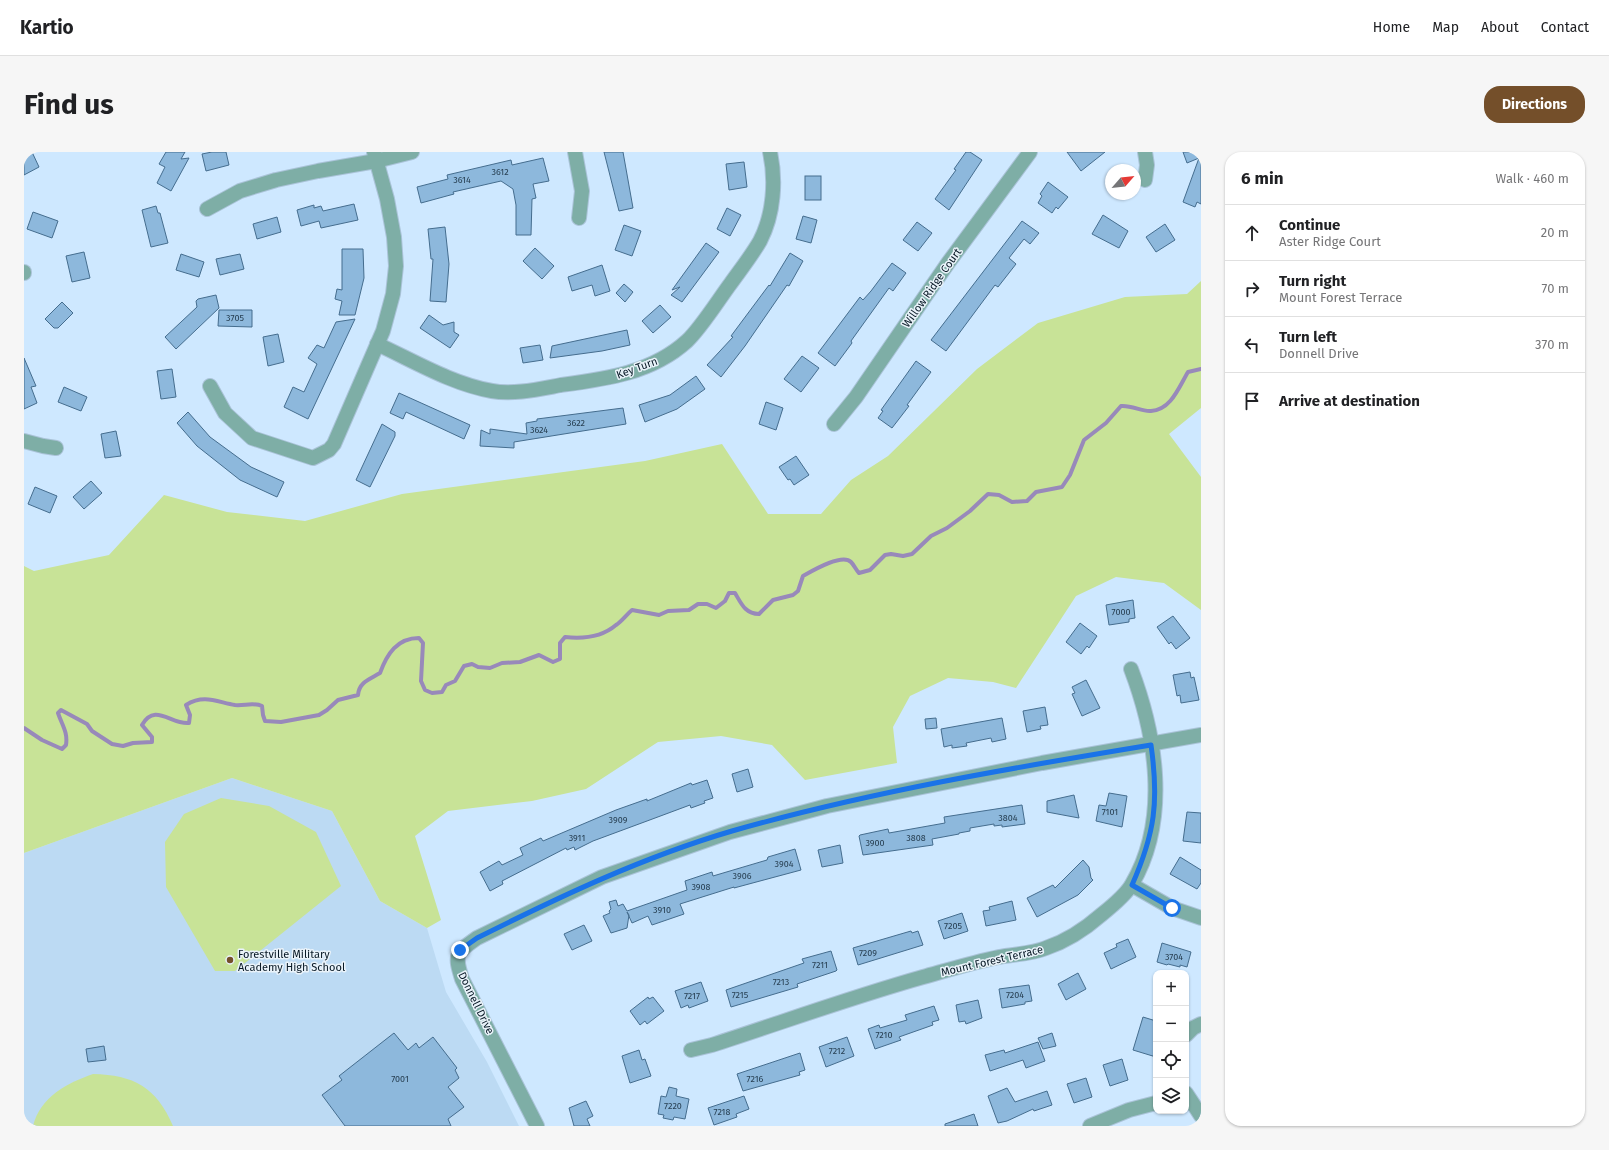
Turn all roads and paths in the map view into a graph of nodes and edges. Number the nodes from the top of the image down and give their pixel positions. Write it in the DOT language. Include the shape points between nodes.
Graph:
graph roads {
  1 [pos="412,152"];
  2 [pos="575,152"];
  3 [pos="770,152"];
  4 [pos="1030,152"];
  5 [pos="1145,152"];
  6 [pos="375,157"];
  7 [pos="1145,180"];
  8 [pos="207,209"];
  9 [pos="578,218"];
  10 [pos="377,344"];
  11 [pos="210,386"];
  12 [pos="834,424"];
  13 [pos="24,441"];
  14 [pos="56,448"];
  15 [pos="1131,669"];
  16 [pos="1201,735"];
  17 [pos="1151,745"];
  18 [pos="1132,885"];
  19 [pos="1201,918"];
  20 [pos="1201,1024"];
  21 [pos="1189,1032"];
  22 [pos="691,1050"];
  23 [pos="1189,1098"];
  24 [pos="1153,1104"];
  25 [pos="1201,1116"];
  26 [pos="537,1126"];
  27 [pos="1090,1126"];
  1 -- 6 [label="street"];
  2 -- 9 [label="street" via="582,191"];
  3 -- 10 [label="street, Key Turn" via="773,192 768,220 760,241 688,340 652,364 610,378 531,390 494,392 458,381"];
  4 -- 12 [label="street, Willow Ridge Court" via="948,263 856,397"];
  5 -- 7 [label="street"];
  6 -- 8 [label="street" via="240,191"];
  6 -- 10 [label="street" via="387,199 396,266 393,294"];
  10 -- 11 [label="street" via="334,444 329,450 313,458 252,438 225,413"];
  13 -- 14 [label="street"];
  15 -- 17 [label="street, Mount Forest Terrace" via="1141,696"];
  16 -- 17 [label="street, Donnell Drive"];
  17 -- 18 [label="street, Mount Forest Terrace" via="1156,791 1152,832"];
  17 -- 26 [label="street, Donnell Drive" via="1042,763 835,804 730,832 602,877 477,938 460,950 458,955 462,979"];
  18 -- 19 [label="street" via="1172,908"];
  18 -- 22 [label="street, Mount Forest Terrace" via="1088,926 1045,949 997,957 894,985"];
  20 -- 21 [label="street"];
  23 -- 25 [label="street"];
  24 -- 27 [label="street" via="1129,1110"];
}
